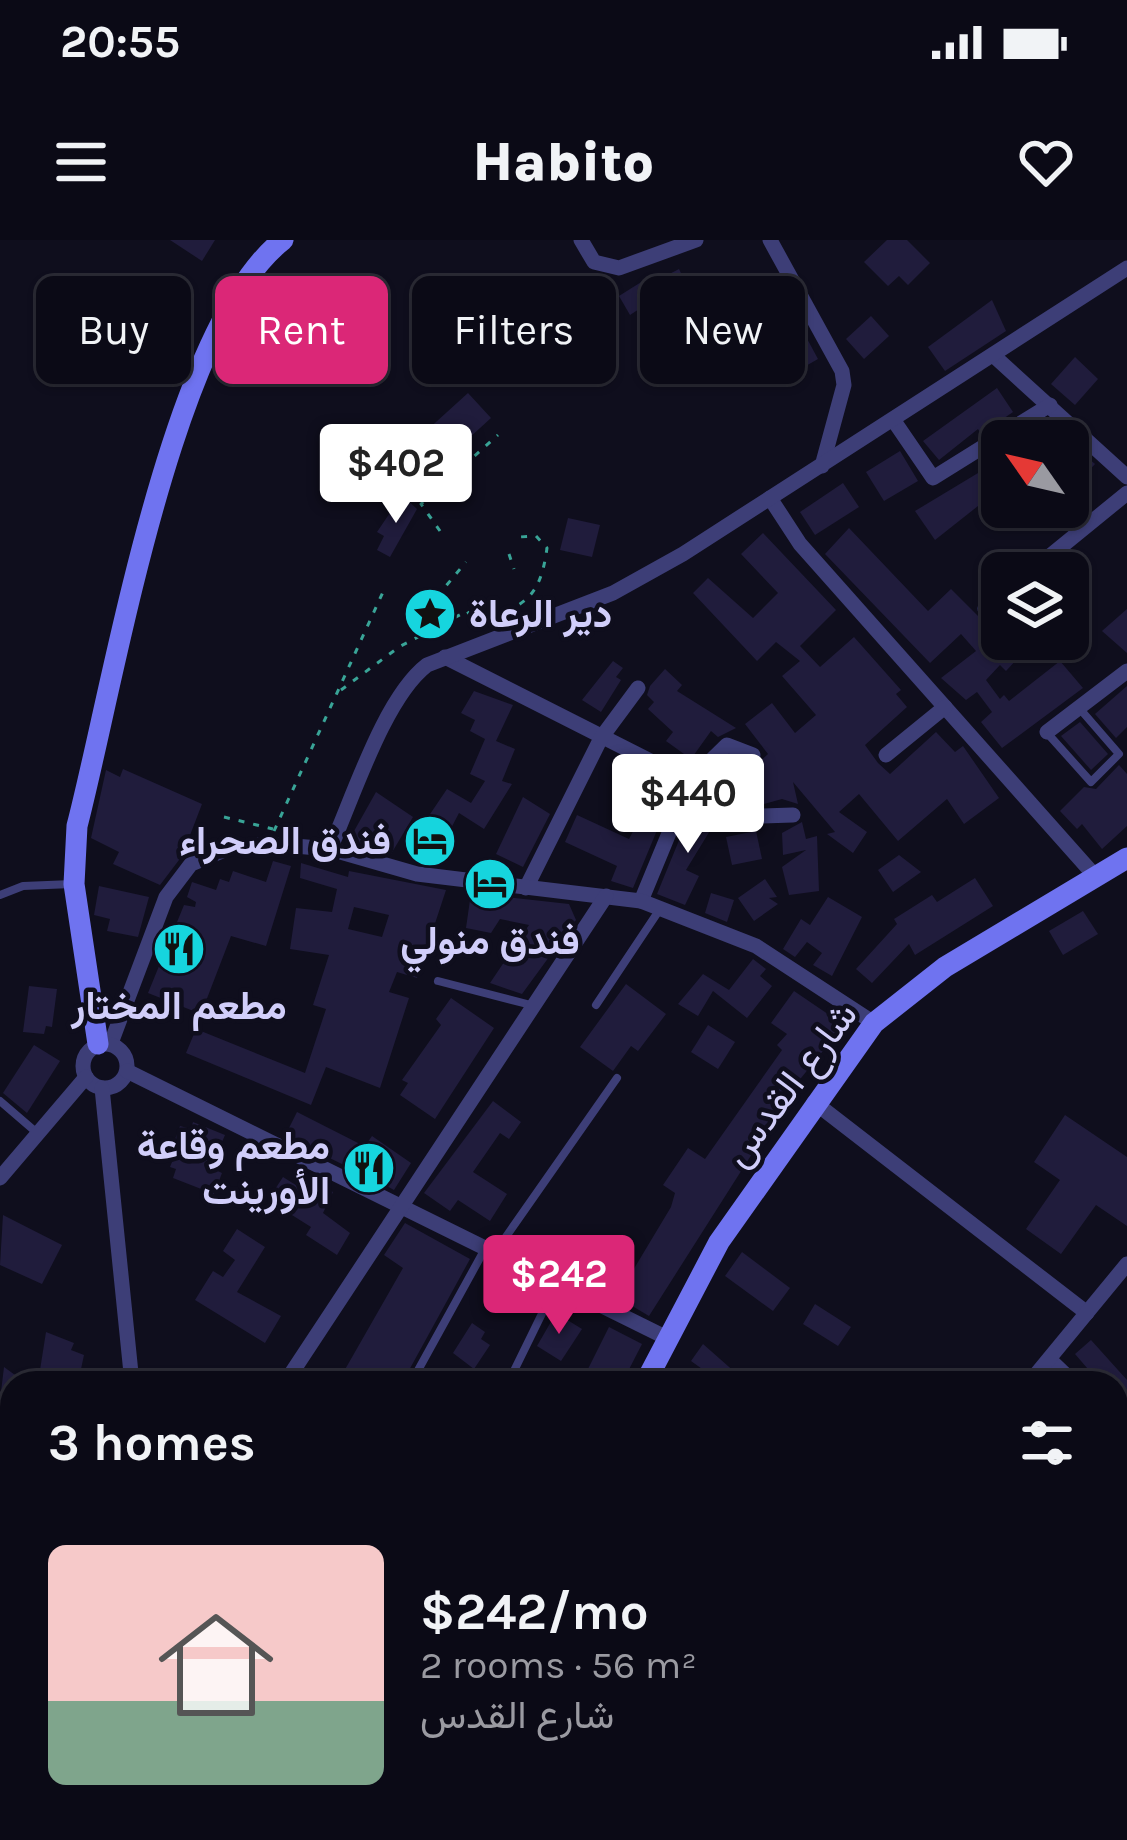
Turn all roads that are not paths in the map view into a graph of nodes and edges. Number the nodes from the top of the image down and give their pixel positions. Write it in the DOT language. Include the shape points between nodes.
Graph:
graph roads {
  1 [pos="581,240"];
  2 [pos="696,240"];
  3 [pos="770,240"];
  4 [pos="274,244"];
  5 [pos="1127,268"];
  6 [pos="994,356"];
  7 [pos="1050,405"];
  8 [pos="895,421"];
  9 [pos="822,466"];
  10 [pos="1127,477"];
  11 [pos="1127,493"];
  12 [pos="770,498"];
  13 [pos="1055,552"];
  14 [pos="445,657"];
  15 [pos="1127,671"];
  16 [pos="638,688"];
  17 [pos="945,707"];
  18 [pos="1080,709"];
  19 [pos="1047,732"];
  20 [pos="602,738"];
  21 [pos="753,755"];
  22 [pos="886,755"];
  23 [pos="691,779"];
  24 [pos="793,815"];
  25 [pos="330,849"];
  26 [pos="1127,858"];
  27 [pos="1095,876"];
  28 [pos="74,884"];
  29 [pos="526,888"];
  30 [pos="0,895"];
  31 [pos="606,896"];
  32 [pos="641,902"];
  33 [pos="660,908"];
  34 [pos="438,980"];
  35 [pos="533,1005"];
  36 [pos="596,1005"];
  37 [pos="874,1023"];
  38 [pos="105,1044"];
  39 [pos="127,1071"];
  40 [pos="86,1077"];
  41 [pos="617,1078"];
  42 [pos="102,1088"];
  43 [pos="0,1101"];
  44 [pos="814,1102"];
  45 [pos="37,1133"];
  46 [pos="0,1178"];
  47 [pos="400,1202"];
  48 [pos="491,1248"];
  49 [pos="1127,1264"];
  50 [pos="557,1282"];
  51 [pos="1087,1313"];
  52 [pos="665,1337"];
  53 [pos="1050,1360"];
  54 [pos="131,1371"];
  55 [pos="293,1371"];
  56 [pos="418,1371"];
  57 [pos="514,1371"];
  58 [pos="650,1371"];
  59 [pos="1040,1371"];
  60 [pos="1061,1371"];
  1 -- 2 [label="street" via="594,262 620,268"];
  3 -- 9 [label="street" via="842,371"];
  4 -- 28 [label="street" via="214,333 168,455 77,826"];
  5 -- 6 [label="street"];
  6 -- 7 [label="street"];
  6 -- 8 [label="street"];
  7 -- 8 [label="street" via="933,478"];
  7 -- 10 [label="street"];
  8 -- 9 [label="street"];
  9 -- 12 [label="street"];
  11 -- 13 [label="street"];
  12 -- 14 [label="street" via="613,593"];
  12 -- 17 [label="street" via="800,544"];
  14 -- 20 [label="street"];
  14 -- 25 [label="street" via="414,675"];
  15 -- 18 [label="street"];
  16 -- 20 [label="street"];
  17 -- 22 [label="street"];
  17 -- 27 [label="street"];
  18 -- 19 [label="street"];
  18 -- 19 [label="lane" via="1119,754 1091,782"];
  20 -- 23 [label="street"];
  20 -- 29 [label="street"];
  21 -- 23 [label="street" via="727,745"];
  23 -- 24 [label="street" via="759,816"];
  23 -- 32 [label="street"];
  25 -- 29 [label="street" via="417,874"];
  25 -- 38 [label="street" via="273,837 191,864 166,898"];
  26 -- 27 [label="street, شارع القدس"];
  27 -- 37 [label="street, شارع القدس" via="945,967"];
  28 -- 30 [label="lane"];
  28 -- 38 [label="street"];
  29 -- 31 [label="street"];
  31 -- 32 [label="street"];
  31 -- 35 [label="street"];
  32 -- 33 [label="street"];
  33 -- 36 [label="lane"];
  33 -- 37 [label="street" via="756,946"];
  34 -- 35 [label="lane"];
  35 -- 47 [label="street"];
  37 -- 44 [label="street, شارع القدس"];
  38 -- 39 [label="street" via="127,1059"];
  38 -- 40 [label="street" via="87,1052"];
  39 -- 42 [label="street"];
  39 -- 47 [label="street"];
  40 -- 42 [label="street"];
  40 -- 45 [label="street"];
  41 -- 48 [label="lane"];
  42 -- 54 [label="street"];
  43 -- 45 [label="lane"];
  44 -- 51 [label="street"];
  44 -- 52 [label="street, شارع القدس"];
  45 -- 46 [label="street"];
  47 -- 48 [label="street"];
  47 -- 55 [label="street"];
  48 -- 50 [label="street"];
  48 -- 56 [label="lane"];
  49 -- 51 [label="street"];
  50 -- 52 [label="street"];
  50 -- 57 [label="lane"];
  51 -- 53 [label="street"];
  52 -- 58 [label="street, شارع القدس"];
  53 -- 59 [label="street"];
  53 -- 60 [label="street"];
}
